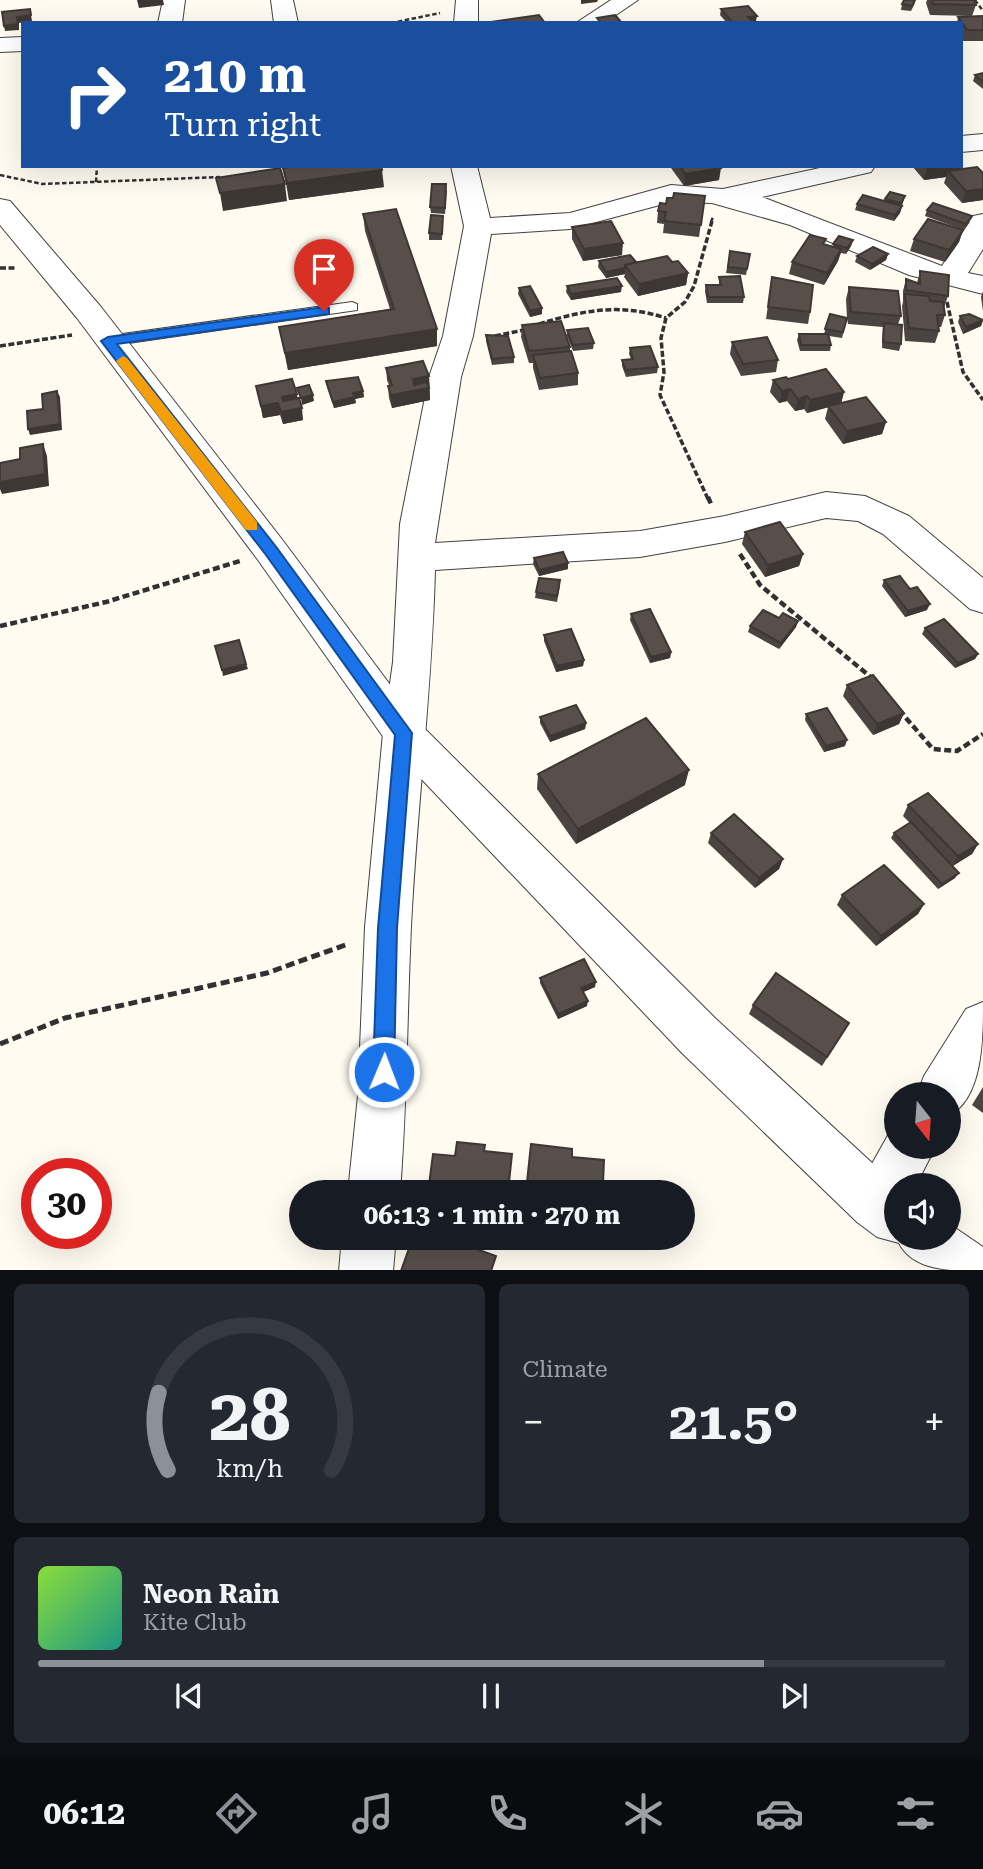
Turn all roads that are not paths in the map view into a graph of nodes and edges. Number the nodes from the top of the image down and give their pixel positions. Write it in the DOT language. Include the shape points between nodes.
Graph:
graph roads {
  1 [pos="174,0"];
  2 [pos="282,0"];
  3 [pos="627,0"];
  4 [pos="170,21"];
  5 [pos="286,21"];
  6 [pos="590,21"];
  7 [pos="21,44"];
  8 [pos="0,46"];
  9 [pos="983,142"];
  10 [pos="963,144"];
  11 [pos="464,168"];
  12 [pos="854,168"];
  13 [pos="717,197"];
  14 [pos="4,217"];
  15 [pos="983,222"];
  16 [pos="478,226"];
  17 [pos="949,277"];
  18 [pos="983,285"];
  19 [pos="352,307"];
  20 [pos="104,337"];
  21 [pos="419,557"];
  22 [pos="983,599"];
  23 [pos="403,733"];
  24 [pos="983,1026"];
  25 [pos="949,1082"];
  26 [pos="375,1180"];
  27 [pos="884,1209"];
  28 [pos="368,1250"];
  29 [pos="942,1250"];
  30 [pos="366,1270"];
  31 [pos="970,1270"];
  1 -- 4 [label="street"];
  2 -- 5 [label="street"];
  3 -- 6 [label="street"];
  7 -- 8 [label="street"];
  9 -- 10 [label="street"];
  11 -- 16 [label="street"];
  12 -- 13 [label="street" via="787,186"];
  13 -- 16 [label="street" via="653,195 600,214 528,226"];
  13 -- 17 [label="street" via="780,212"];
  14 -- 20 [label="street" via="90,314"];
  15 -- 17 [label="street"];
  16 -- 21 [label="street" via="418,524"];
  17 -- 18 [label="street"];
  19 -- 20 [label="lane"];
  20 -- 23 [label="street" via="271,551"];
  21 -- 22 [label="street" via="640,544 826,505 865,509 896,525"];
  21 -- 23 [label="street" via="413,662"];
  23 -- 26 [label="street"];
  23 -- 27 [label="street" via="699,1036"];
  24 -- 25 [label="street"];
  28 -- 30 [label="street"];
  29 -- 31 [label="street"];
}
